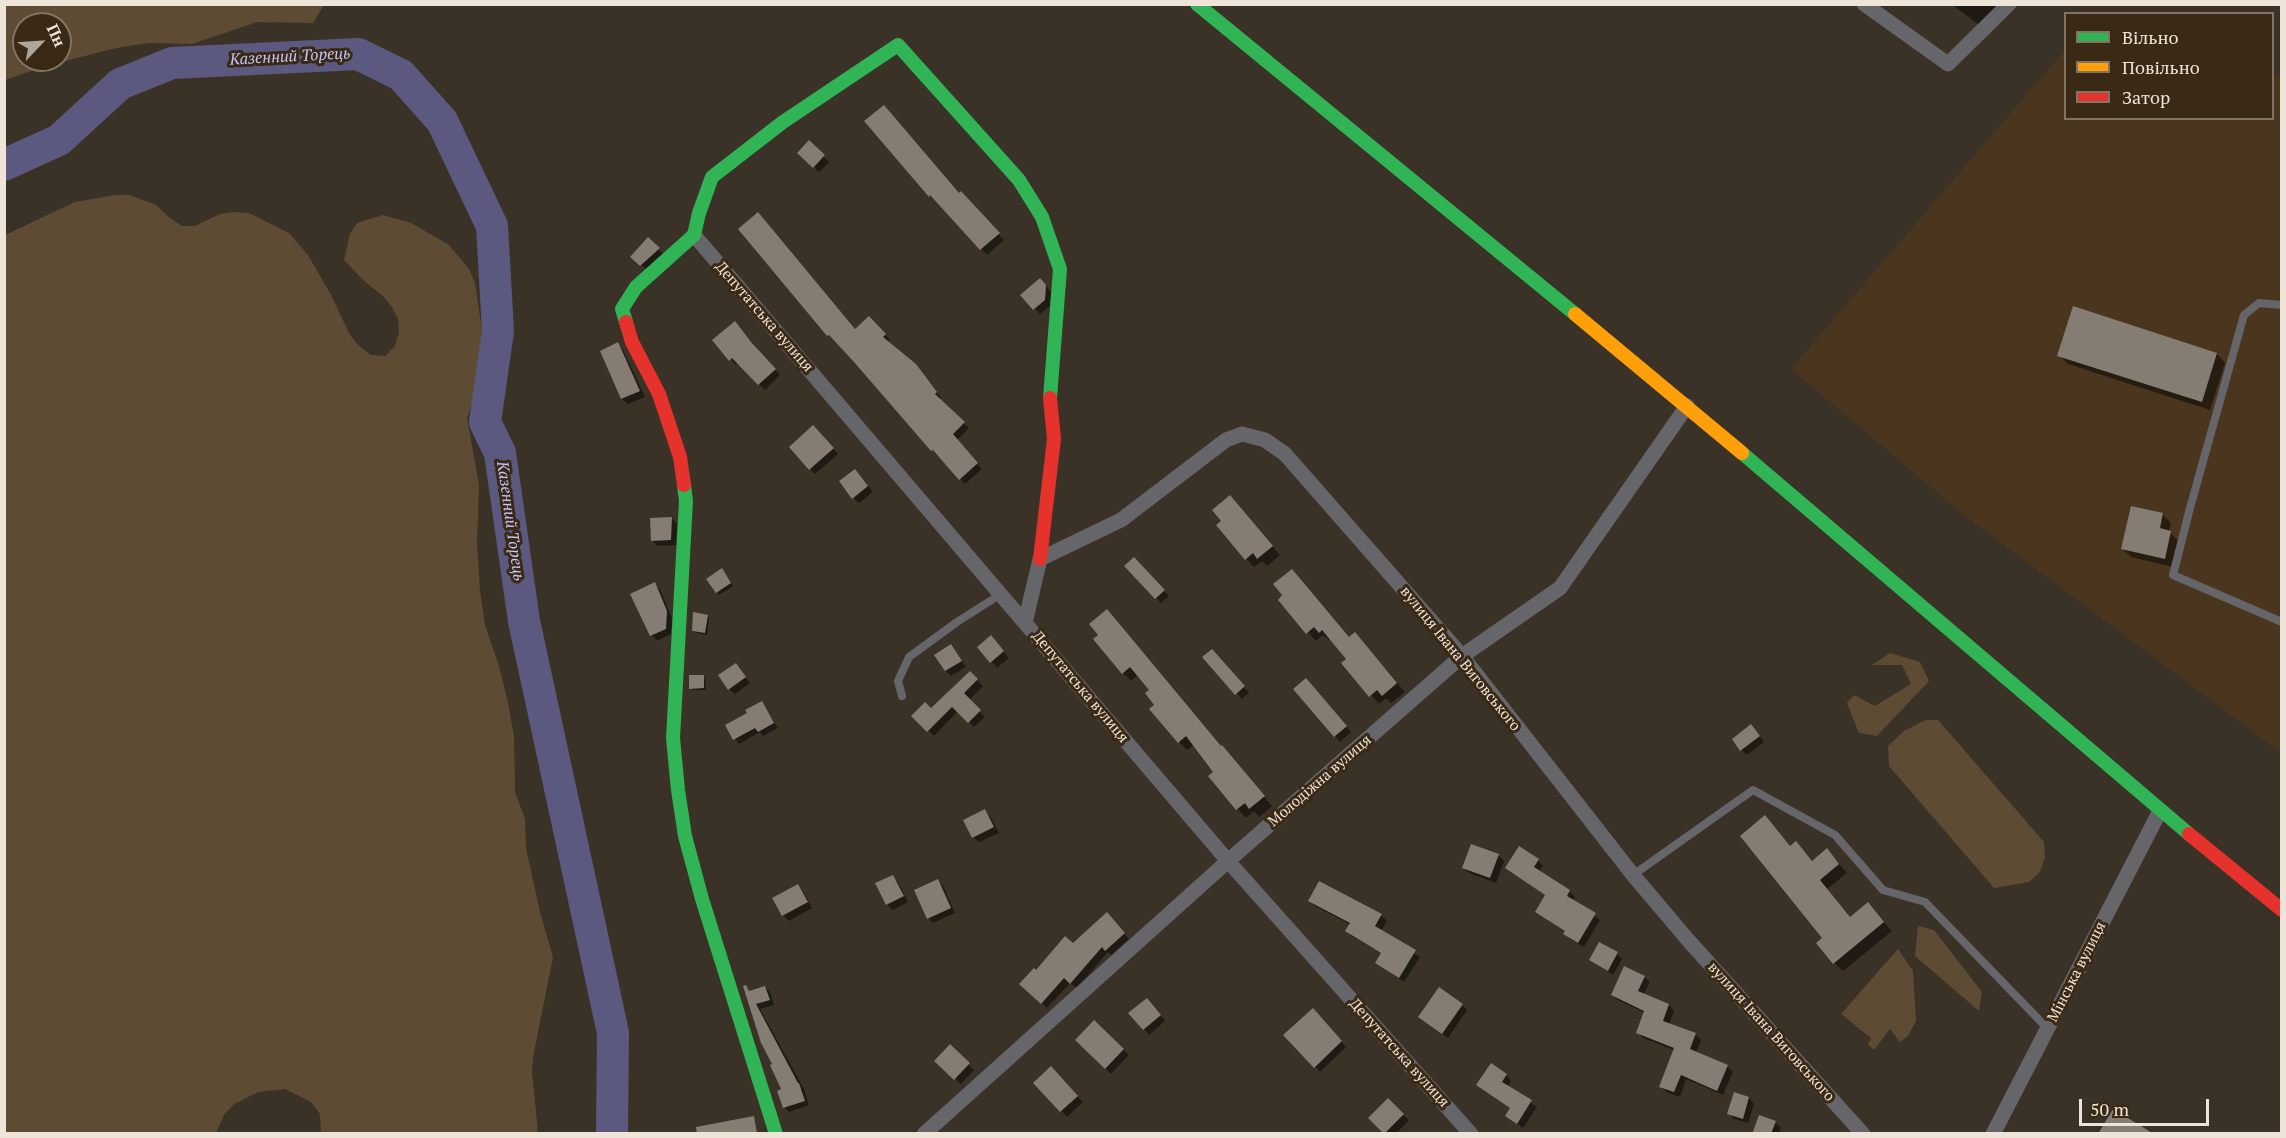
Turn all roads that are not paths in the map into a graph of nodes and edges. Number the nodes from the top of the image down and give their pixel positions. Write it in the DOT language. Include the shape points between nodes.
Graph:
graph roads {
  1 [pos="1197,4"];
  2 [pos="1864,4"];
  3 [pos="2009,4"];
  4 [pos="694,235"];
  5 [pos="2282,305"];
  6 [pos="1687,406"];
  7 [pos="1040,559"];
  8 [pos="1001,594"];
  9 [pos="2282,622"];
  10 [pos="1025,623"];
  11 [pos="1462,656"];
  12 [pos="902,696"];
  13 [pos="2160,811"];
  14 [pos="1228,861"];
  15 [pos="1633,876"];
  16 [pos="2282,910"];
  17 [pos="2048,1029"];
  18 [pos="929,1132"];
  19 [pos="776,1134"];
  20 [pos="1471,1134"];
  21 [pos="1863,1134"];
  22 [pos="1994,1134"];
  1 -- 6 [label="street"];
  2 -- 3 [label="street" via="1948,64"];
  4 -- 7 [label="street" via="712,177 783,122 898,45 1019,180 1042,217 1060,269 1049,405 1054,439"];
  4 -- 8 [label="street, Депутатська вулиця"];
  4 -- 19 [label="street" via="636,287 622,309 632,342 659,394 680,457 686,501 673,738 685,837"];
  5 -- 9 [label="lane" via="2259,303 2244,315 2173,575"];
  6 -- 11 [label="street, Молодіжна вулиця" via="1560,588"];
  6 -- 13 [label="street"];
  7 -- 10 [label="street"];
  7 -- 11 [label="street, вулиця Івана Виговського" via="1121,520 1226,440 1242,434 1265,440 1285,454"];
  8 -- 10 [label="street, Депутатська вулиця"];
  8 -- 12 [label="lane" via="909,657 898,681"];
  10 -- 14 [label="street, Депутатська вулиця"];
  11 -- 14 [label="street, Молодіжна вулиця"];
  11 -- 15 [label="street, вулиця Івана Виговського"];
  13 -- 16 [label="street"];
  13 -- 17 [label="street, Мінська вулиця"];
  14 -- 18 [label="street, Молодіжна вулиця"];
  14 -- 20 [label="street, Депутатська вулиця"];
  15 -- 17 [label="lane" via="1753,790 1835,835 1883,890 1925,902"];
  15 -- 21 [label="street, вулиця Івана Виговського"];
  17 -- 22 [label="street, Мінська вулиця"];
}
